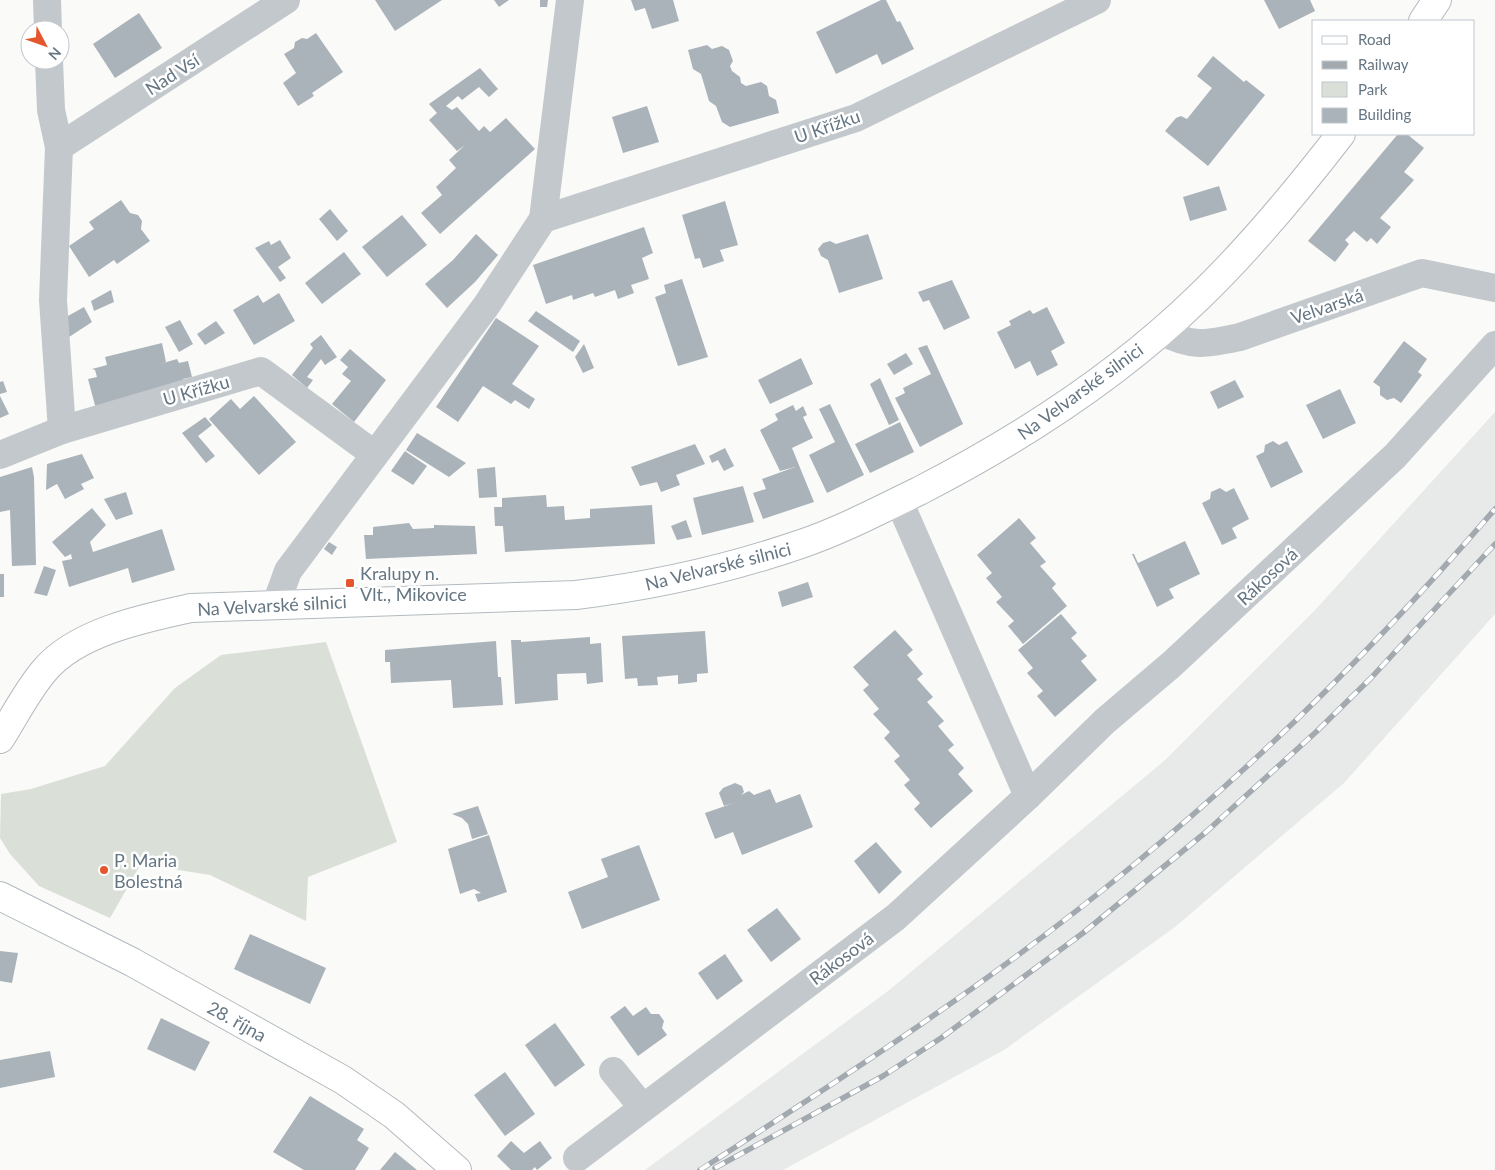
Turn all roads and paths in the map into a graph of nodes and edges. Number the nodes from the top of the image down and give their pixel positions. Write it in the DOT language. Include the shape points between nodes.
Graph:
graph roads {
  1 [pos="47,0"];
  2 [pos="286,0"];
  3 [pos="570,0"];
  4 [pos="1097,0"];
  5 [pos="1437,0"];
  6 [pos="48,20"];
  7 [pos="1424,20"];
  8 [pos="49,70"];
  9 [pos="1341,135"];
  10 [pos="59,148"];
  11 [pos="543,219"];
  12 [pos="1495,288"];
  13 [pos="1161,331"];
  14 [pos="1495,344"];
  15 [pos="62,430"];
  16 [pos="374,454"];
  17 [pos="0,455"];
  18 [pos="899,501"];
  19 [pos="276,604"];
  20 [pos="0,739"];
  21 [pos="1028,796"];
  22 [pos="0,896"];
  23 [pos="613,1071"];
  24 [pos="643,1108"];
  25 [pos="577,1158"];
  26 [pos="457,1170"];
  1 -- 6 [label="street"];
  2 -- 10 [label="street, Nad Vsí"];
  3 -- 11 [label="street"];
  4 -- 11 [label="street, U Křížku" via="856,118"];
  5 -- 7 [label="main road"];
  8 -- 10 [label="street" via="51,110"];
  9 -- 13 [label="main road, Na Velvarské silnici" via="1244,252"];
  10 -- 15 [label="street" via="53,300"];
  11 -- 16 [label="street" via="486,306"];
  12 -- 13 [label="street, Velvarská" via="1422,273 1240,337 1211,344 1184,342"];
  13 -- 18 [label="main road, Na Velvarské silnici" via="1095,384 1014,438"];
  14 -- 21 [label="street, Rákosová" via="1395,456 1172,664 1105,721"];
  15 -- 16 [label="street, U Křížku" via="261,371"];
  15 -- 17 [label="street, U Křížku"];
  16 -- 19 [label="street" via="288,571"];
  18 -- 19 [label="main road, Na Velvarské silnici" via="794,547 657,583 612,591 576,595"];
  18 -- 21 [label="street"];
  19 -- 20 [label="main road, Na Velvarské silnici" via="182,610 144,618 76,644 45,670"];
  21 -- 24 [label="street, Rákosová" via="896,917"];
  22 -- 26 [label="main road, 28. října" via="132,962 343,1080 394,1115"];
  23 -- 24 [label="street"];
  24 -- 25 [label="street, Rákosová"];
}
